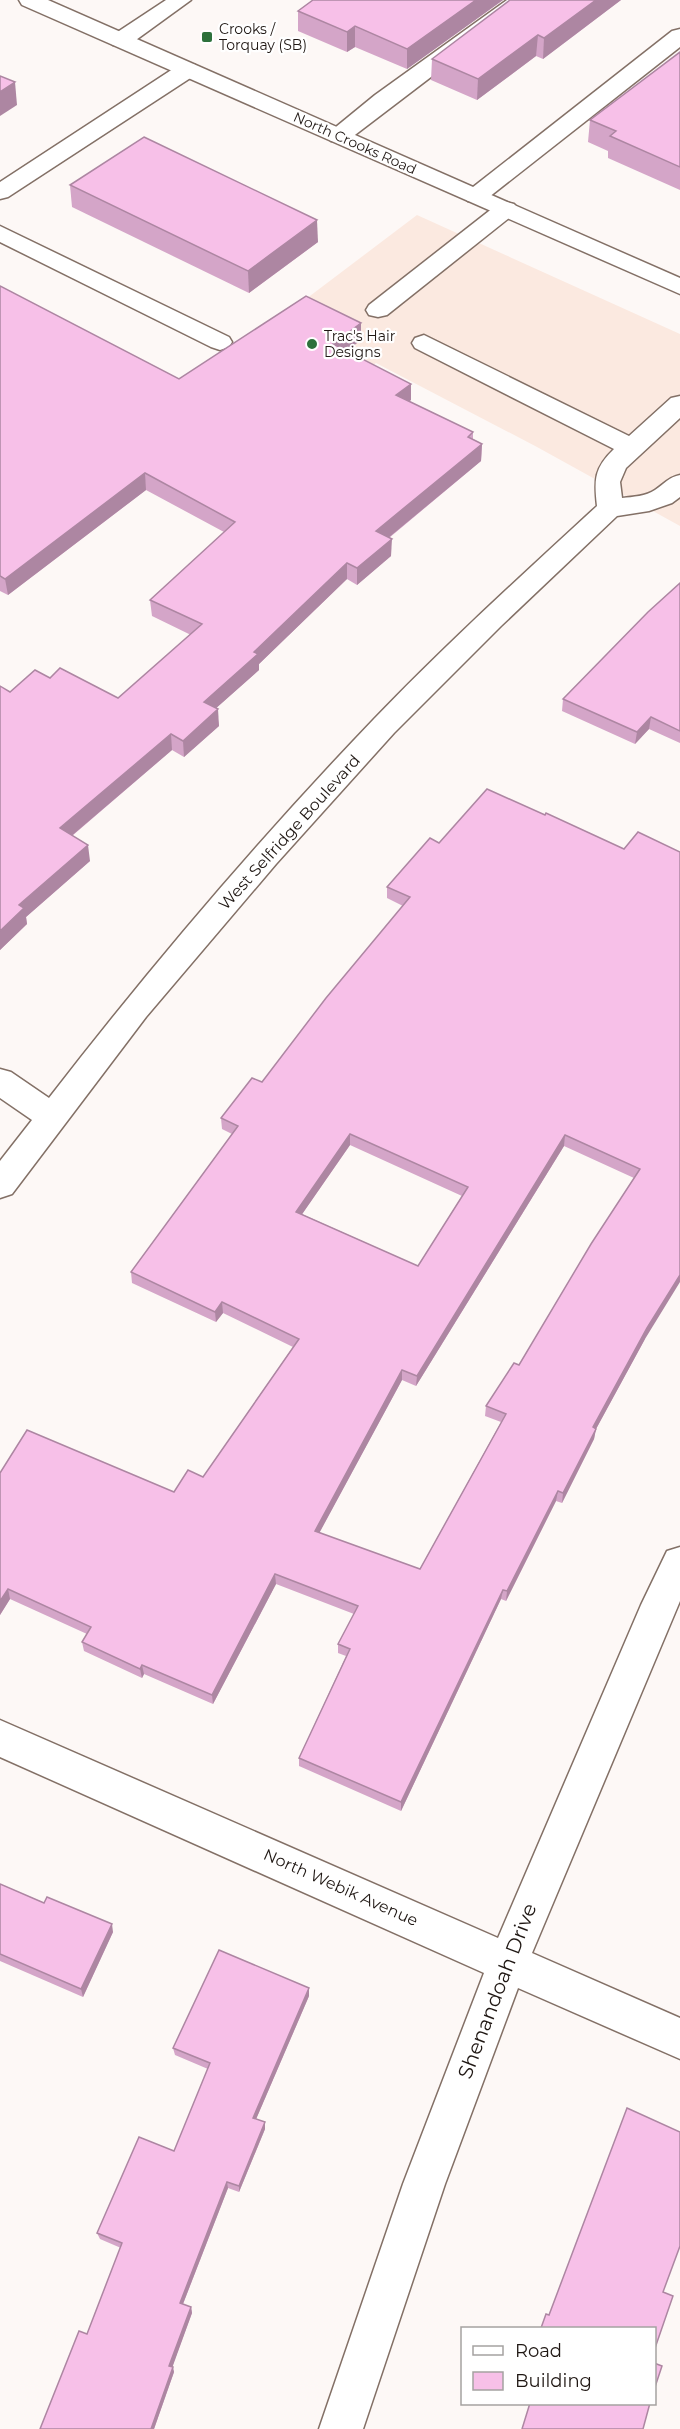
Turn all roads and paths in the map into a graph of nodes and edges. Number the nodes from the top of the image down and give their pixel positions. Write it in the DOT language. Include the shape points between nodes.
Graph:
graph roads {
  1 [pos="180,0"];
  2 [pos="521,0"];
  3 [pos="46,3"];
  4 [pos="680,36"];
  5 [pos="121,40"];
  6 [pos="187,70"];
  7 [pos="339,136"];
  8 [pos="0,192"];
  9 [pos="476,196"];
  10 [pos="506,209"];
  11 [pos="0,232"];
  12 [pos="680,287"];
  13 [pos="378,310"];
  14 [pos="220,342"];
  15 [pos="424,343"];
  16 [pos="680,404"];
  17 [pos="632,448"];
  18 [pos="680,483"];
  19 [pos="610,508"];
  20 [pos="0,1082"];
  21 [pos="51,1116"];
  22 [pos="0,1185"];
  23 [pos="680,1563"];
  24 [pos="0,1738"];
  25 [pos="507,1962"];
  26 [pos="680,2039"];
  27 [pos="341,2429"];
  1 -- 5 [label="street"];
  2 -- 7 [label="street"];
  3 -- 5 [label="street, North Crooks Road"];
  4 -- 9 [label="street"];
  5 -- 6 [label="street, North Crooks Road"];
  6 -- 7 [label="street, North Crooks Road"];
  6 -- 8 [label="street"];
  7 -- 9 [label="street, North Crooks Road"];
  9 -- 10 [label="street, North Crooks Road"];
  10 -- 12 [label="street, North Crooks Road"];
  10 -- 13 [label="street"];
  11 -- 14 [label="street"];
  15 -- 17 [label="street"];
  16 -- 17 [label="street"];
  17 -- 19 [label="street" via="614,464 607,482"];
  18 -- 19 [label="street" via="663,497 640,505"];
  19 -- 21 [label="street, West Selfridge Boulevard" via="384,726 142,1000"];
  20 -- 21 [label="street"];
  21 -- 22 [label="street, West Selfridge Boulevard"];
  23 -- 25 [label="street, Shenandoah Drive"];
  24 -- 25 [label="street, North Webik Avenue"];
  25 -- 26 [label="street, North Webik Avenue"];
  25 -- 27 [label="street, Shenandoah Drive" via="410,2225"];
}
